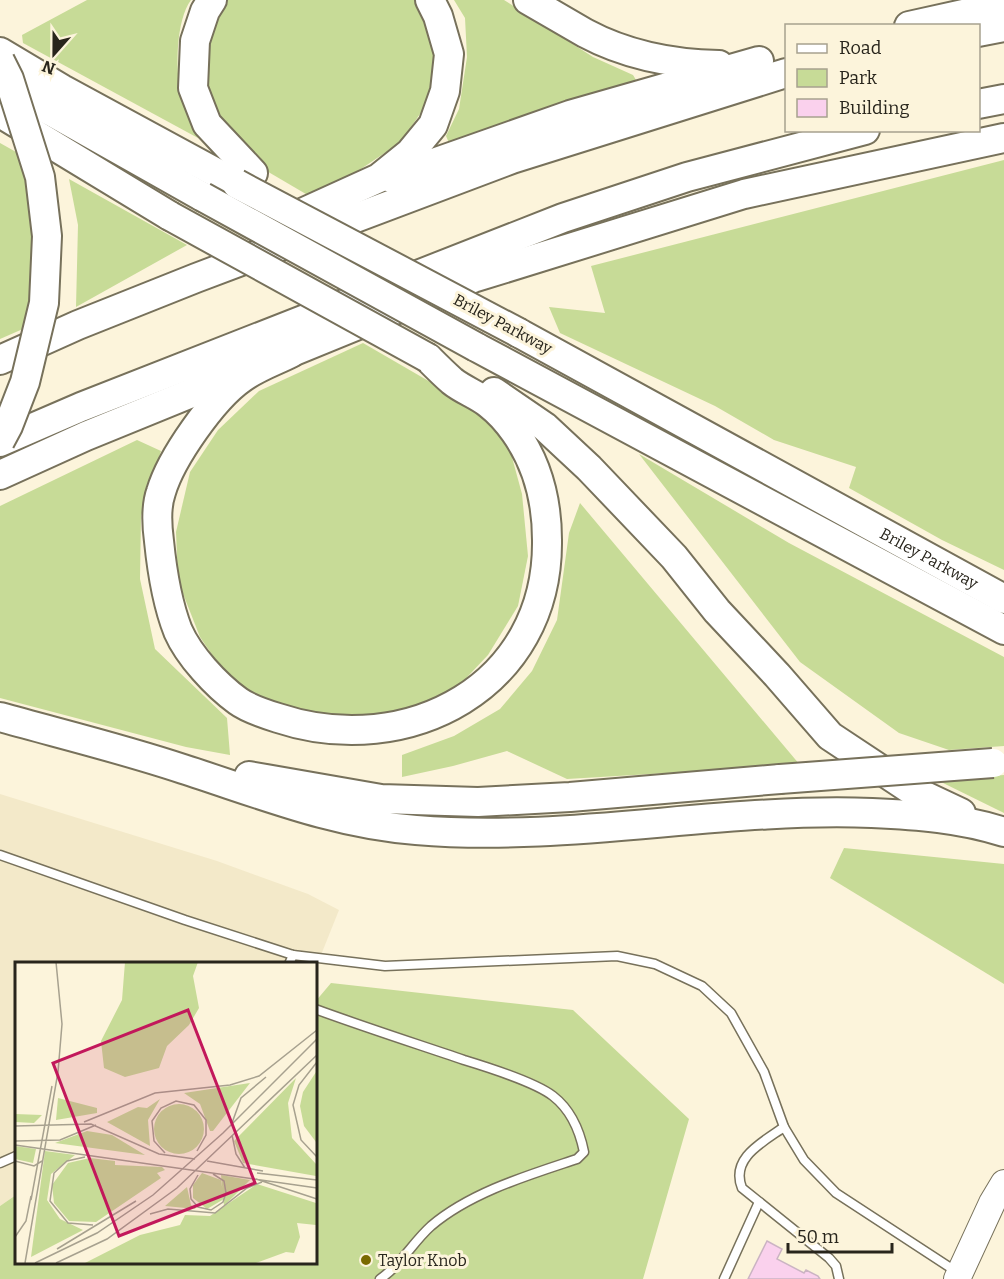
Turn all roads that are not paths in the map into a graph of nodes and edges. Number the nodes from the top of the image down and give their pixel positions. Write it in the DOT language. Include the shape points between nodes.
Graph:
graph roads {
  1 [pos="212,0"];
  2 [pos="430,0"];
  3 [pos="528,0"];
  4 [pos="1004,5"];
  5 [pos="918,24"];
  6 [pos="1004,27"];
  7 [pos="980,32"];
  8 [pos="0,52"];
  9 [pos="773,57"];
  10 [pos="0,61"];
  11 [pos="785,73"];
  12 [pos="0,86"];
  13 [pos="1004,99"];
  14 [pos="980,104"];
  15 [pos="0,113"];
  16 [pos="857,132"];
  17 [pos="1004,138"];
  18 [pos="245,178"];
  19 [pos="332,200"];
  20 [pos="78,325"];
  21 [pos="291,353"];
  22 [pos="428,358"];
  23 [pos="0,360"];
  24 [pos="0,441"];
  25 [pos="0,475"];
  26 [pos="880,531"];
  27 [pos="1004,581"];
  28 [pos="1004,599"];
  29 [pos="1004,630"];
  30 [pos="0,717"];
  31 [pos="146,757"];
  32 [pos="998,762"];
  33 [pos="994,829"];
  34 [pos="0,855"];
  35 [pos="293,955"];
  36 [pos="290,962"];
  37 [pos="316,1009"];
  38 [pos="784,1127"];
  39 [pos="15,1156"];
  40 [pos="0,1163"];
  41 [pos="1004,1183"];
  42 [pos="759,1202"];
  43 [pos="1004,1221"];
  44 [pos="958,1277"];
  45 [pos="381,1279"];
  46 [pos="724,1279"];
  47 [pos="839,1279"];
  1 -- 18 [label="highway" via="195,41 193,88 207,124"];
  2 -- 19 [label="highway" via="448,54 445,91 433,125 410,153 379,178"];
  3 -- 9 [label="highway" via="586,33 624,50 655,58 718,65"];
  4 -- 5 [label="highway"];
  6 -- 7 [label="highway"];
  8 -- 18 [label="highway" via="62,89"];
  9 -- 19 [label="highway" via="570,115"];
  10 -- 24 [label="highway, bridge" via="40,177 47,236 44,303 26,382"];
  11 -- 20 [label="highway" via="512,159"];
  12 -- 29 [label="highway, Briley Parkway, bridge"];
  13 -- 14 [label="highway"];
  15 -- 22 [label="highway, bridge" via="170,216"];
  16 -- 24 [label="highway" via="687,177 563,218"];
  17 -- 21 [label="highway" via="744,194 473,278"];
  18 -- 26 [label="highway, Briley Parkway, bridge" via="361,248"];
  19 -- 20 [label="highway" via="179,268"];
  20 -- 23 [label="highway"];
  21 -- 22 [label="highway" via="242,378 218,401 177,459 160,493 162,569 179,632 214,680 240,702 269,715 303,726 338,731 394,727 445,710 469,697 509,658 529,626 548,563 547,520 540,483 529,455 514,430 490,404 453,381"];
  21 -- 25 [label="highway" via="86,435"];
  22 -- 33 [label="highway" via="507,400 545,427 589,468 674,557 717,611 830,736 910,789"];
  26 -- 27 [label="highway"];
  26 -- 28 [label="highway, Briley Parkway"];
  30 -- 31 [label="highway"];
  31 -- 32 [label="highway, bridge" via="381,799 478,802"];
  31 -- 33 [label="highway" via="345,820 416,830 513,832 798,812 903,815"];
  34 -- 35 [label="lane"];
  35 -- 36 [label="lane"];
  35 -- 38 [label="lane" via="385,966 617,956 655,964 702,986 731,1013 764,1072"];
  37 -- 45 [label="lane" via="531,1085 553,1096 569,1113 581,1136 584,1152 577,1159 505,1185 460,1207 432,1226"];
  38 -- 42 [label="lane" via="745,1156 741,1166 742,1188"];
  38 -- 44 [label="lane" via="804,1160 836,1193"];
  39 -- 40 [label="lane"];
  41 -- 44 [label="main road"];
  42 -- 46 [label="lane"];
  42 -- 47 [label="lane" via="829,1258"];
  43 -- 44 [label="main road"];
}
